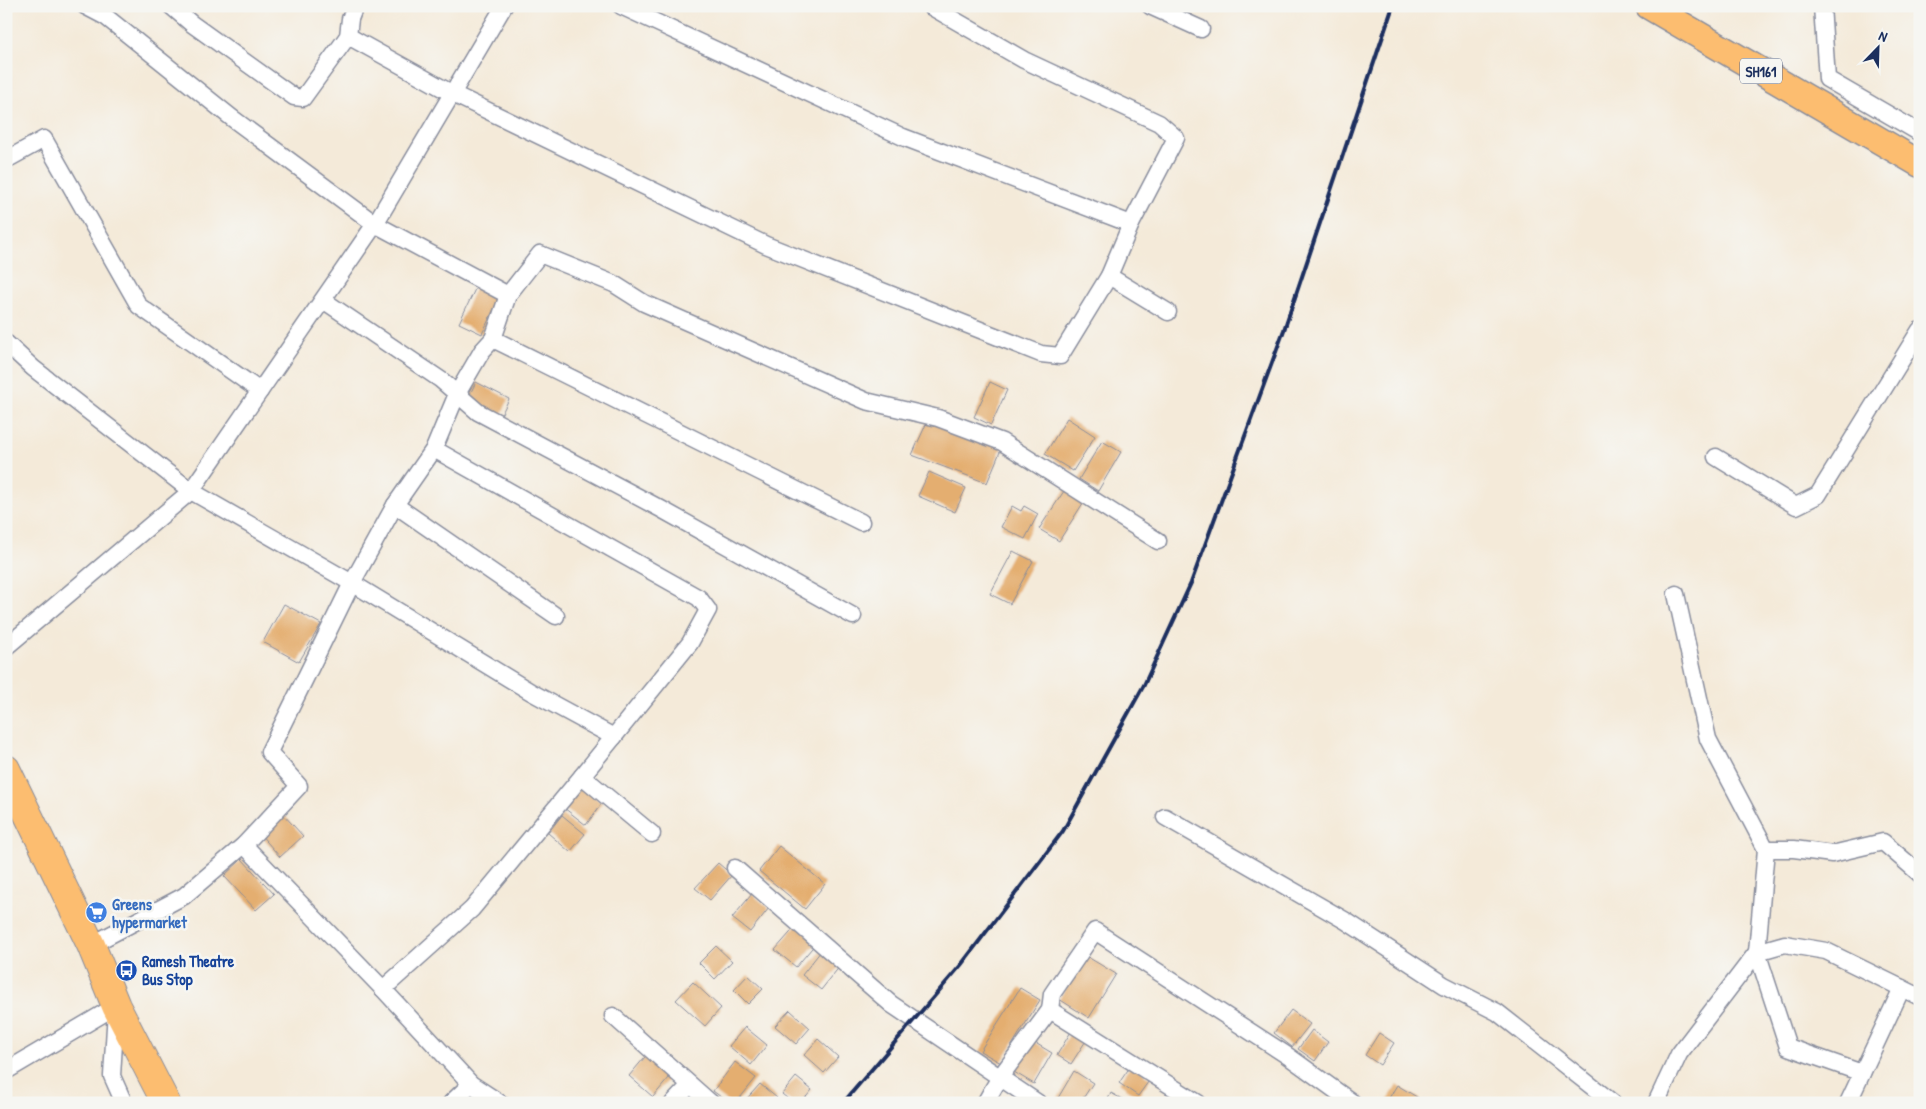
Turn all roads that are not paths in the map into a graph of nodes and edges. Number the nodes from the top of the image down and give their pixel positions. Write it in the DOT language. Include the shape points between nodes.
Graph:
graph roads {
  1 [pos="85,6"];
  2 [pos="172,6"];
  3 [pos="355,6"];
  4 [pos="504,6"];
  5 [pos="621,6"];
  6 [pos="930,6"];
  7 [pos="1150,6"];
  8 [pos="1649,6"];
  9 [pos="1822,6"];
  10 [pos="1201,28"];
  11 [pos="348,36"];
  12 [pos="452,94"];
  13 [pos="1920,133"];
  14 [pos="6,160"];
  15 [pos="1920,164"];
  16 [pos="375,224"];
  17 [pos="1131,224"];
  18 [pos="1109,276"];
  19 [pos="508,295"];
  20 [pos="323,300"];
  21 [pos="1168,312"];
  22 [pos="1920,330"];
  23 [pos="493,340"];
  24 [pos="6,343"];
  25 [pos="260,391"];
  26 [pos="457,394"];
  27 [pos="434,449"];
  28 [pos="1716,458"];
  29 [pos="191,491"];
  30 [pos="395,505"];
  31 [pos="861,522"];
  32 [pos="1158,541"];
  33 [pos="352,583"];
  34 [pos="1676,594"];
  35 [pos="556,616"];
  36 [pos="854,616"];
  37 [pos="6,647"];
  38 [pos="614,737"];
  39 [pos="6,769"];
  40 [pos="582,776"];
  41 [pos="1165,817"];
  42 [pos="652,834"];
  43 [pos="244,845"];
  44 [pos="1766,849"];
  45 [pos="735,868"];
  46 [pos="1920,874"];
  47 [pos="91,945"];
  48 [pos="1757,952"];
  49 [pos="1902,988"];
  50 [pos="383,989"];
  51 [pos="1920,997"];
  52 [pos="116,1006"];
  53 [pos="1050,1010"];
  54 [pos="613,1016"];
  55 [pos="6,1072"];
  56 [pos="1862,1073"];
  57 [pos="1000,1077"];
  58 [pos="471,1084"];
  59 [pos="690,1085"];
  60 [pos="124,1103"];
  61 [pos="166,1103"];
  62 [pos="451,1103"];
  63 [pos="500,1103"];
  64 [pos="673,1103"];
  65 [pos="711,1103"];
  66 [pos="985,1103"];
  67 [pos="1038,1103"];
  68 [pos="1198,1103"];
  69 [pos="1353,1103"];
  70 [pos="1613,1103"];
  71 [pos="1656,1103"];
  72 [pos="1848,1103"];
  1 -- 16 [label="street" via="106,17 232,118"];
  2 -- 11 [label="street" via="294,97 303,98"];
  3 -- 11 [label="street"];
  4 -- 12 [label="street"];
  5 -- 17 [label="street" via="903,137"];
  6 -- 17 [label="street" via="1024,60 1159,123 1176,138"];
  7 -- 10 [label="street"];
  8 -- 15 [label="main road, SH161"];
  9 -- 13 [label="street" via="1827,78"];
  11 -- 12 [label="street"];
  12 -- 16 [label="street"];
  12 -- 18 [label="street" via="766,245 1041,354 1060,356"];
  14 -- 25 [label="street" via="44,139 139,306"];
  16 -- 19 [label="street"];
  16 -- 20 [label="street"];
  17 -- 18 [label="street"];
  18 -- 21 [label="street"];
  19 -- 23 [label="street"];
  19 -- 32 [label="street" via="540,254 614,284 644,303 866,401 938,418 1002,442"];
  20 -- 25 [label="street"];
  20 -- 26 [label="street" via="442,380"];
  22 -- 28 [label="street" via="1818,495 1796,506"];
  23 -- 26 [label="street" via="482,351"];
  23 -- 31 [label="street"];
  24 -- 29 [label="street" via="33,368"];
  25 -- 29 [label="street"];
  26 -- 27 [label="street"];
  26 -- 36 [label="street" via="478,412"];
  27 -- 30 [label="street"];
  27 -- 38 [label="street" via="699,598 708,610 690,643"];
  29 -- 33 [label="street"];
  29 -- 37 [label="street"];
  30 -- 33 [label="street"];
  30 -- 35 [label="street"];
  33 -- 38 [label="street" via="530,692"];
  33 -- 43 [label="street" via="269,752 299,786"];
  34 -- 44 [label="street" via="1708,739"];
  38 -- 40 [label="street"];
  39 -- 47 [label="highway"];
  40 -- 42 [label="street"];
  40 -- 50 [label="street" via="472,909"];
  41 -- 70 [label="street" via="1346,921 1444,985 1497,1012"];
  43 -- 47 [label="street" via="184,896"];
  43 -- 50 [label="street"];
  44 -- 46 [label="street" via="1832,854 1883,842"];
  44 -- 48 [label="street"];
  45 -- 57 [label="street" via="890,1004"];
  47 -- 52 [label="highway"];
  48 -- 49 [label="street" via="1785,944 1826,951"];
  48 -- 56 [label="street" via="1788,1047"];
  48 -- 71 [label="street" via="1679,1054"];
  49 -- 51 [label="street"];
  49 -- 56 [label="street"];
  50 -- 58 [label="street"];
  52 -- 55 [label="street"];
  52 -- 60 [label="street" via="112,1076"];
  52 -- 61 [label="highway"];
  53 -- 57 [label="street"];
  53 -- 68 [label="street"];
  53 -- 69 [label="street" via="1052,994 1095,931 1288,1056"];
  54 -- 59 [label="street"];
  56 -- 72 [label="street"];
  57 -- 66 [label="street"];
  57 -- 67 [label="street"];
  58 -- 62 [label="street"];
  58 -- 63 [label="street"];
  59 -- 64 [label="street"];
  59 -- 65 [label="street"];
}
